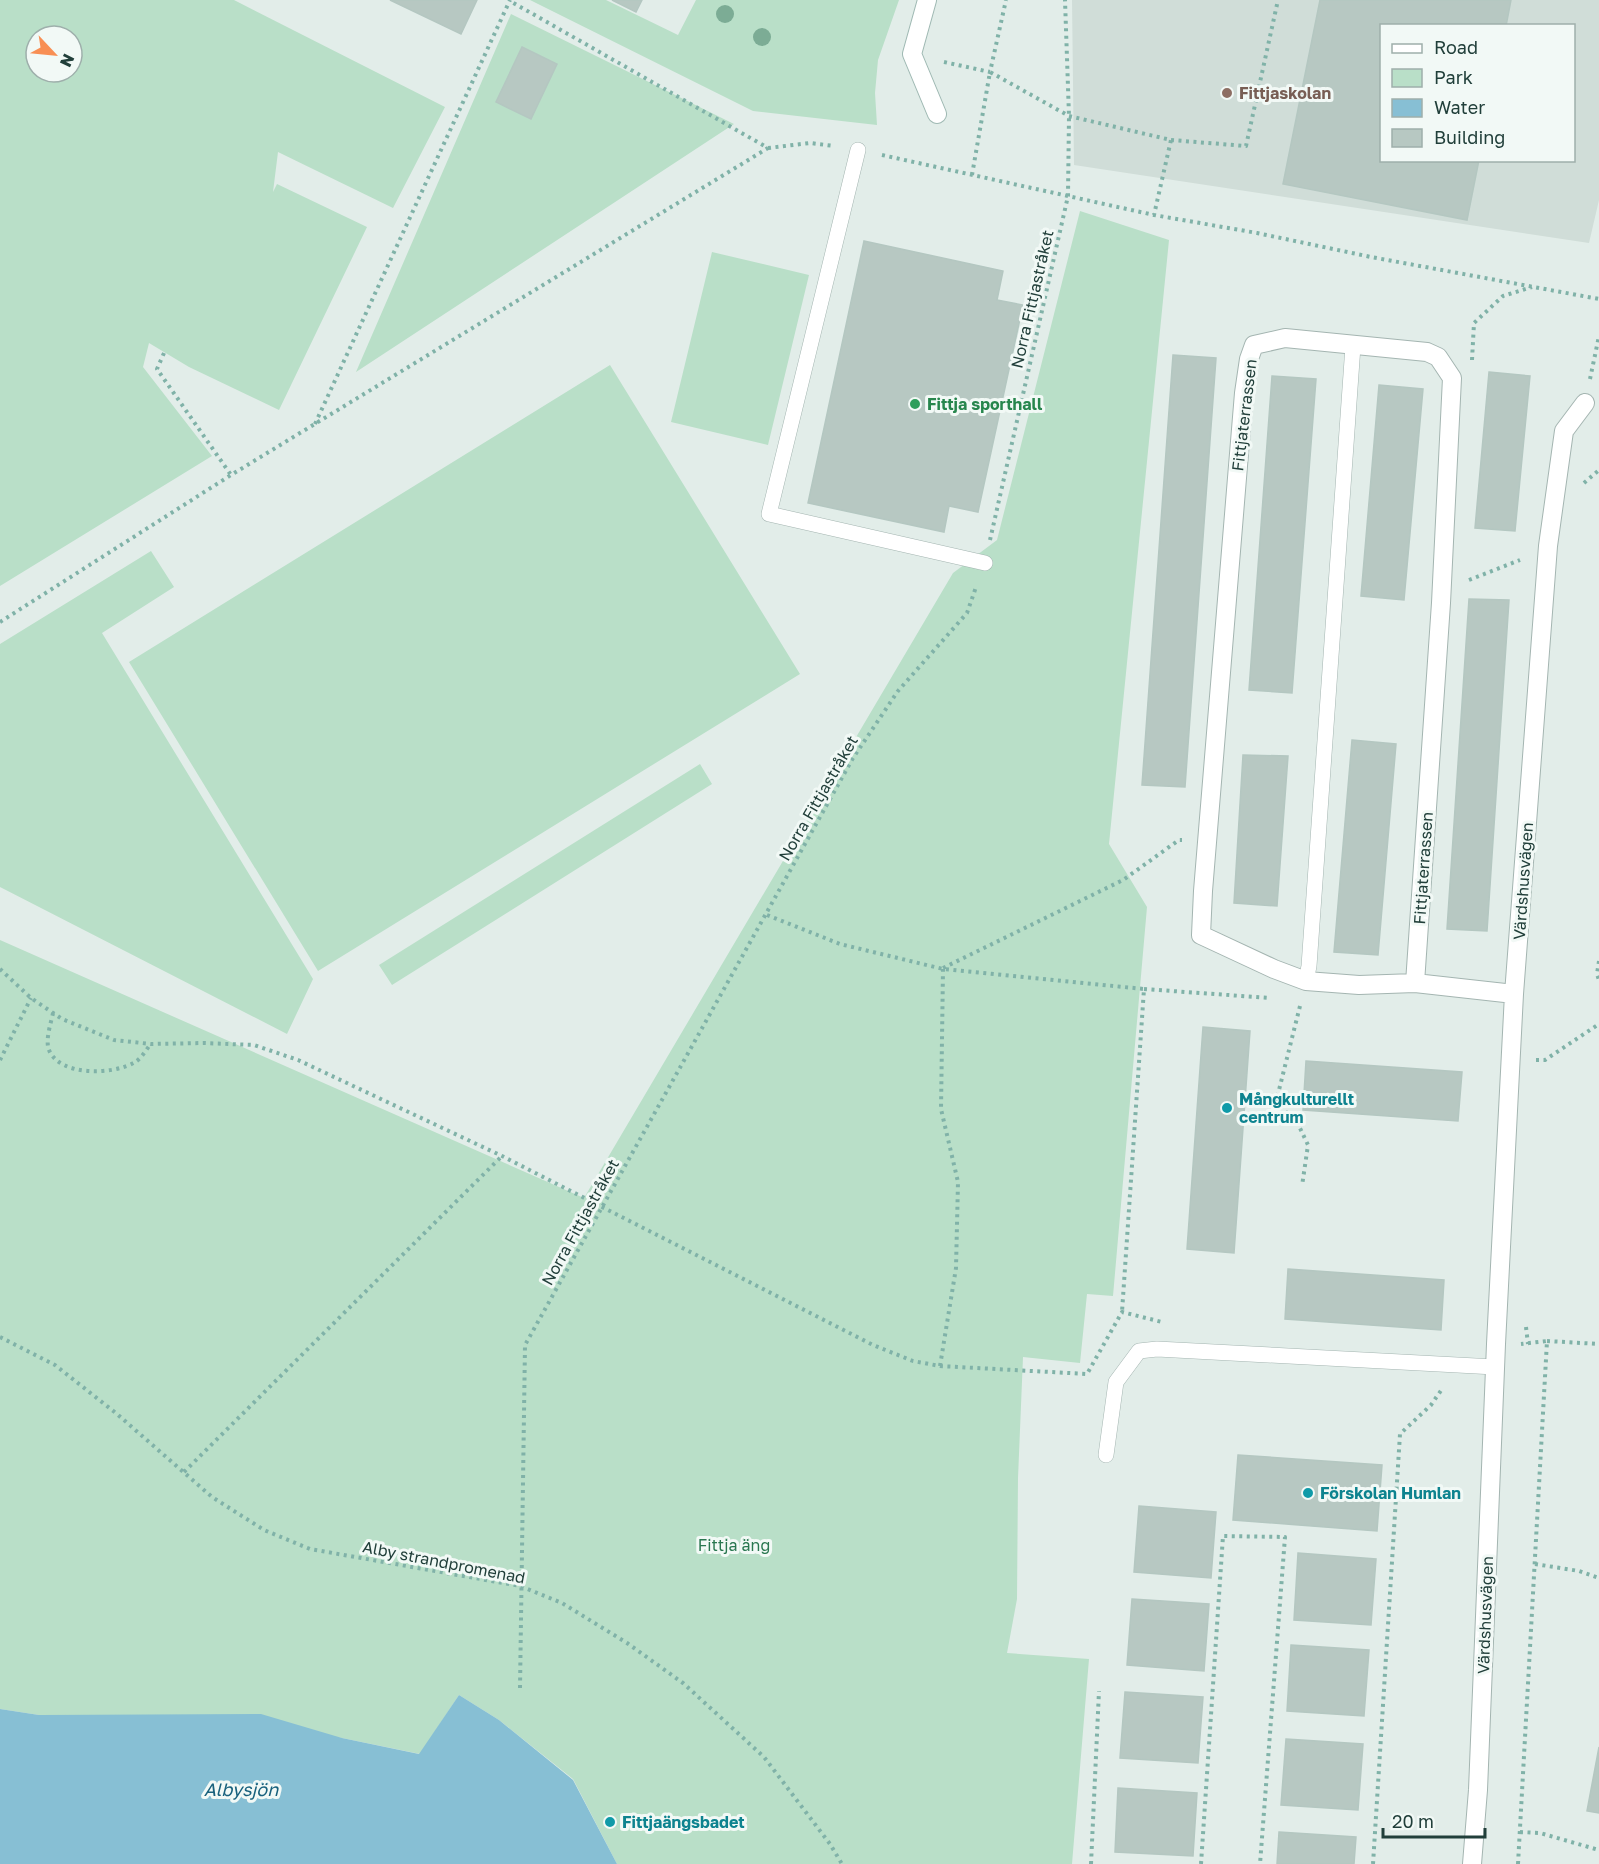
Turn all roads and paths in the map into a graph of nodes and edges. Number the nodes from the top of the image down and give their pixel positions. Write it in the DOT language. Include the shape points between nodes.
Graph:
graph roads {
  1 [pos="927,0"];
  2 [pos="1006,0"];
  3 [pos="1065,0"];
  4 [pos="1278,0"];
  5 [pos="510,1"];
  6 [pos="912,54"];
  7 [pos="990,72"];
  8 [pos="937,114"];
  9 [pos="1069,116"];
  10 [pos="1171,140"];
  11 [pos="768,148"];
  12 [pos="858,150"];
  13 [pos="972,175"];
  14 [pos="1068,196"];
  15 [pos="1154,215"];
  16 [pos="1599,299"];
  17 [pos="1599,336"];
  18 [pos="1353,346"];
  19 [pos="164,353"];
  20 [pos="1584,403"];
  21 [pos="315,425"];
  22 [pos="231,475"];
  23 [pos="985,563"];
  24 [pos="1510,564"];
  25 [pos="1472,577"];
  26 [pos="0,622"];
  27 [pos="1208,840"];
  28 [pos="766,915"];
  29 [pos="1599,961"];
  30 [pos="0,969"];
  31 [pos="943,969"];
  32 [pos="1599,980"];
  33 [pos="1306,981"];
  34 [pos="1415,982"];
  35 [pos="1514,994"];
  36 [pos="31,998"];
  37 [pos="53,1013"];
  38 [pos="1599,1024"];
  39 [pos="151,1044"];
  40 [pos="0,1060"];
  41 [pos="1526,1060"];
  42 [pos="502,1156"];
  43 [pos="1302,1186"];
  44 [pos="601,1208"];
  45 [pos="1122,1312"];
  46 [pos="1165,1323"];
  47 [pos="0,1336"];
  48 [pos="1548,1341"];
  49 [pos="1528,1344"];
  50 [pos="1599,1344"];
  51 [pos="1444,1363"];
  52 [pos="940,1366"];
  53 [pos="1495,1367"];
  54 [pos="1106,1455"];
  55 [pos="184,1472"];
  56 [pos="1535,1564"];
  57 [pos="1599,1578"];
  58 [pos="520,1586"];
  59 [pos="520,1688"];
  60 [pos="1099,1691"];
  61 [pos="1520,1832"];
  62 [pos="1599,1850"];
  63 [pos="842,1864"];
  64 [pos="1091,1864"];
  65 [pos="1201,1864"];
  66 [pos="1260,1864"];
  67 [pos="1373,1864"];
  68 [pos="1472,1864"];
  69 [pos="1518,1864"];
  1 -- 6 [label="street"];
  2 -- 7 [label="path"];
  3 -- 9 [label="path, Norra Fittjastråket"];
  4 -- 10 [label="path" via="1246,146"];
  5 -- 11 [label="path"];
  5 -- 21 [label="path"];
  6 -- 7 [label="path"];
  6 -- 8 [label="street"];
  7 -- 9 [label="path"];
  7 -- 13 [label="path"];
  9 -- 10 [label="path"];
  9 -- 14 [label="path, Norra Fittjastråket"];
  10 -- 15 [label="path"];
  11 -- 12 [label="path" via="810,142"];
  11 -- 21 [label="path"];
  12 -- 13 [label="path"];
  12 -- 23 [label="lane" via="769,514"];
  13 -- 14 [label="path"];
  14 -- 15 [label="path"];
  14 -- 23 [label="path, Norra Fittjastråket"];
  15 -- 16 [label="path"];
  17 -- 20 [label="path"];
  18 -- 27 [label="street, Fittjaterrassen" via="1285,338 1254,345 1249,359"];
  18 -- 33 [label="lane"];
  18 -- 34 [label="street, Fittjaterrassen" via="1427,352 1438,357 1452,378"];
  19 -- 22 [label="path" via="156,369"];
  20 -- 35 [label="street, Värdshusvägen" via="1564,431 1548,546"];
  21 -- 22 [label="path"];
  22 -- 26 [label="path"];
  23 -- 28 [label="path, Norra Fittjastråket" via="967,613 898,691 853,758"];
  24 -- 25 [label="path"];
  27 -- 31 [label="path" via="1179,840 1123,880"];
  27 -- 33 [label="street, Fittjaterrassen" via="1201,935"];
  28 -- 31 [label="path" via="840,944"];
  28 -- 44 [label="path, Norra Fittjastråket"];
  29 -- 32 [label="path"];
  30 -- 36 [label="path"];
  31 -- 45 [label="path" via="1144,989"];
  31 -- 52 [label="path" via="941,1109 958,1182 956,1268"];
  33 -- 34 [label="street, Fittjaterrassen" via="1359,985"];
  33 -- 43 [label="path" via="1276,1101 1298,1124 1308,1145"];
  34 -- 35 [label="street, Fittjaterrassen"];
  35 -- 53 [label="street, Värdshusvägen"];
  36 -- 37 [label="path"];
  36 -- 40 [label="path"];
  37 -- 39 [label="path" via="114,1040"];
  37 -- 39 [label="path" via="49,1050 58,1061 75,1070 108,1072 136,1062"];
  38 -- 41 [label="path" via="1545,1060"];
  39 -- 42 [label="path" via="254,1045 298,1060"];
  42 -- 44 [label="path"];
  42 -- 55 [label="path"];
  44 -- 52 [label="path" via="873,1345 913,1361"];
  44 -- 58 [label="path, Norra Fittjastråket" via="525,1345"];
  45 -- 46 [label="path"];
  45 -- 52 [label="path" via="1087,1374"];
  47 -- 55 [label="path, Alby strandpromenad" via="55,1365"];
  48 -- 49 [label="path"];
  48 -- 50 [label="path"];
  48 -- 56 [label="path"];
  51 -- 53 [label="lane"];
  51 -- 54 [label="lane" via="1139,1351 1116,1382"];
  51 -- 67 [label="path" via="1442,1389 1400,1434"];
  53 -- 68 [label="street, Värdshusvägen"];
  55 -- 58 [label="path, Alby strandpromenad" via="212,1497 264,1530 310,1549"];
  56 -- 57 [label="path"];
  56 -- 61 [label="path"];
  58 -- 59 [label="path, Norra Fittjastråket"];
  58 -- 63 [label="path, Alby strandpromenad" via="562,1603 683,1683 764,1757"];
  60 -- 64 [label="path"];
  61 -- 62 [label="path" via="1540,1833"];
  61 -- 69 [label="path"];
  65 -- 66 [label="path" via="1223,1536 1285,1537"];
}
